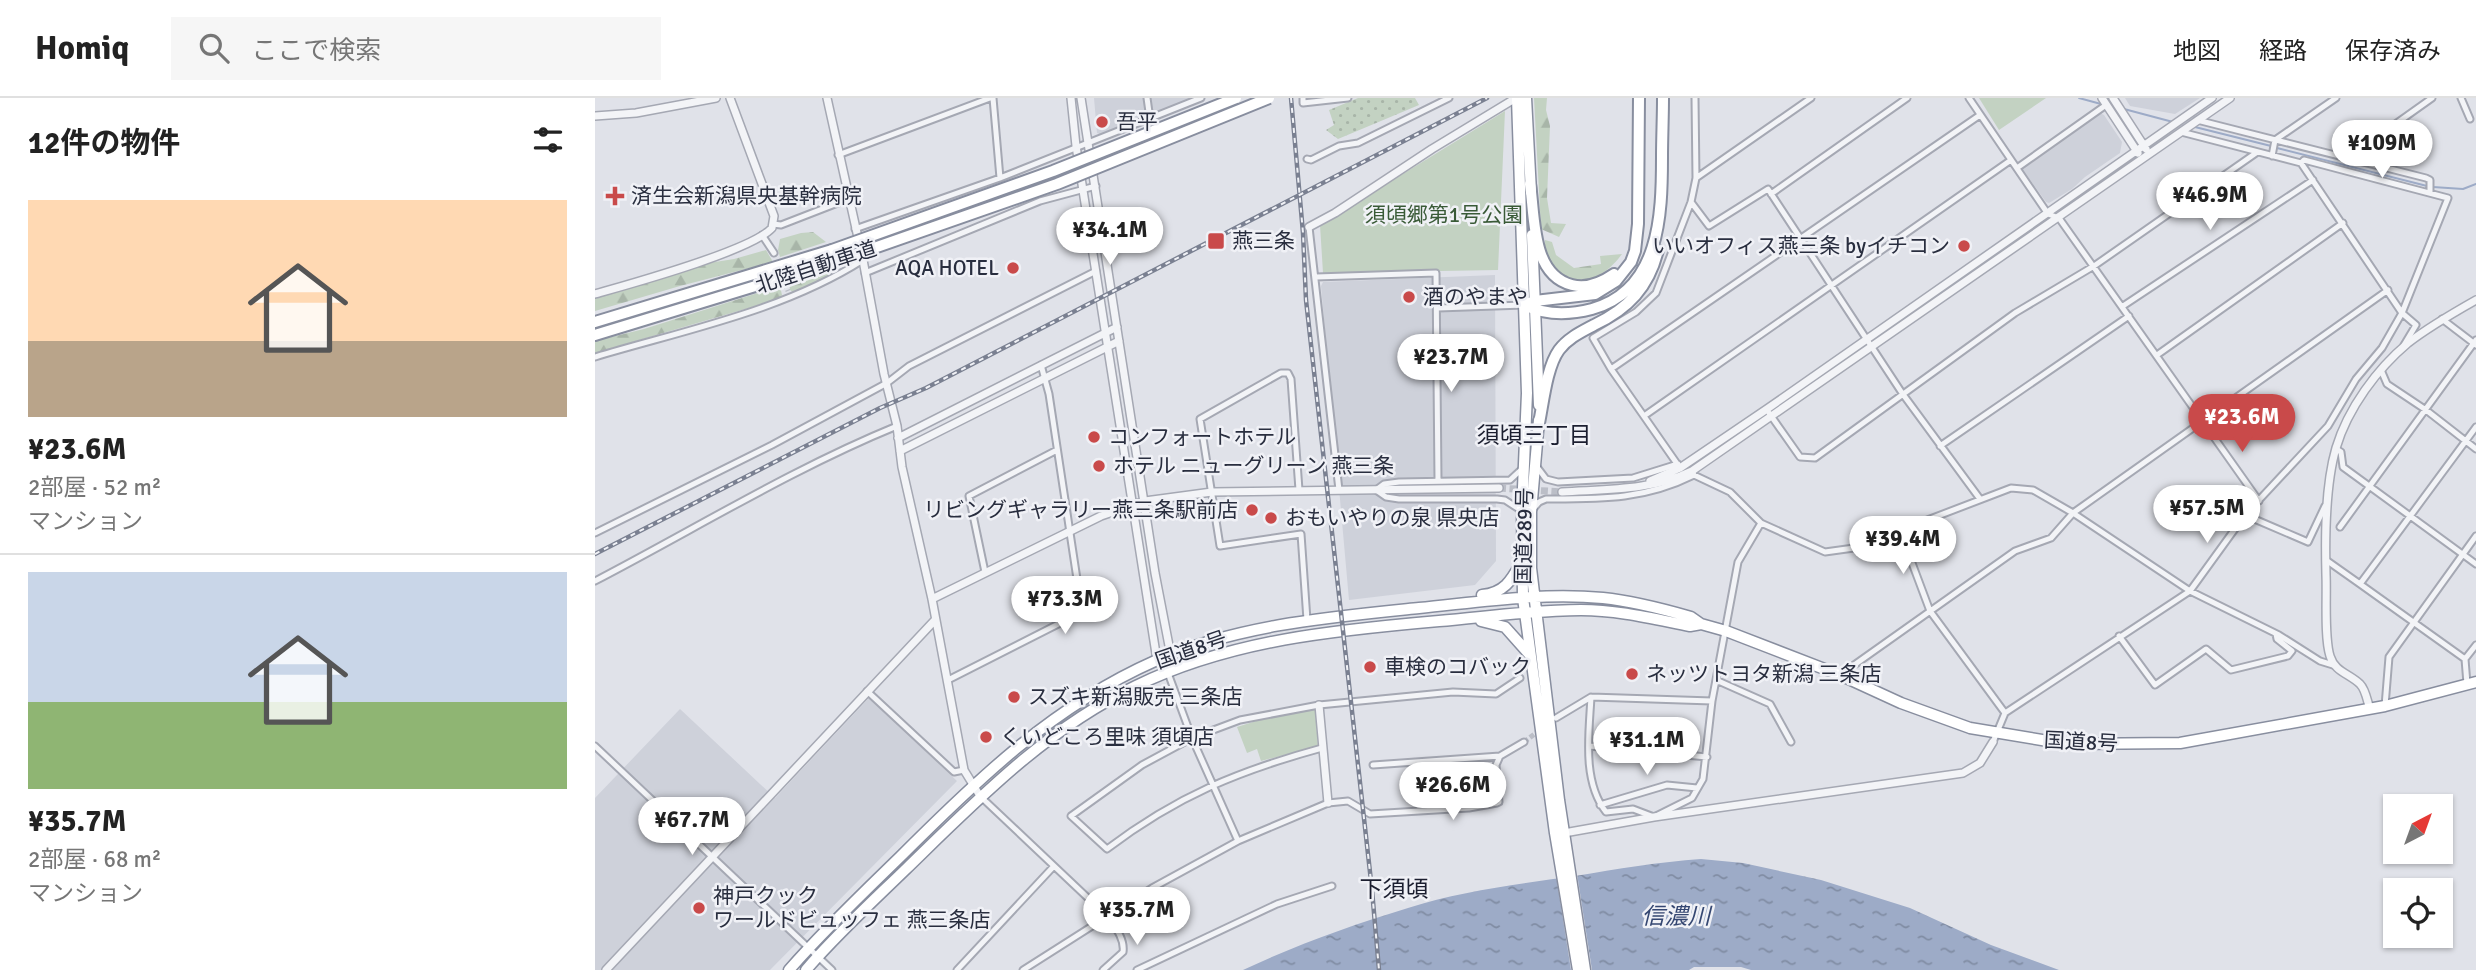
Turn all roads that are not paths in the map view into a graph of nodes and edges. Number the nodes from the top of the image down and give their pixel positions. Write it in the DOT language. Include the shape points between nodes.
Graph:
graph roads {
  1 [pos="650,98"];
  2 [pos="716,98"];
  3 [pos="730,98"];
  4 [pos="827,98"];
  5 [pos="992,98"];
  6 [pos="1071,98"];
  7 [pos="1081,98"];
  8 [pos="1147,98"];
  9 [pos="1236,98"];
  10 [pos="1269,98"];
  11 [pos="1303,98"];
  12 [pos="1348,98"];
  13 [pos="1449,98"];
  14 [pos="1516,98"];
  15 [pos="1525,98"];
  16 [pos="1640,98"];
  17 [pos="1661,98"];
  18 [pos="1695,98"];
  19 [pos="1811,98"];
  20 [pos="1907,98"];
  21 [pos="1969,98"];
  22 [pos="2212,98"];
  23 [pos="2230,98"];
  24 [pos="2336,98"];
  25 [pos="2432,98"];
  26 [pos="2461,98"];
  27 [pos="1197,99"];
  28 [pos="2113,99"];
  29 [pos="2105,104"];
  30 [pos="652,110"];
  31 [pos="1980,115"];
  32 [pos="595,116"];
  33 [pos="1150,119"];
  34 [pos="2470,119"];
  35 [pos="2197,120"];
  36 [pos="2181,132"];
  37 [pos="2275,141"];
  38 [pos="1088,144"];
  39 [pos="2145,145"];
  40 [pos="1076,146"];
  41 [pos="2136,152"];
  42 [pos="2256,153"];
  43 [pos="2272,154"];
  44 [pos="838,155"];
  45 [pos="2147,156"];
  46 [pos="2349,158"];
  47 [pos="1307,159"];
  48 [pos="2011,160"];
  49 [pos="2301,163"];
  50 [pos="2017,168"];
  51 [pos="1000,178"];
  52 [pos="1696,178"];
  53 [pos="2313,180"];
  54 [pos="1530,184"];
  55 [pos="1096,186"];
  56 [pos="2430,188"];
  57 [pos="1084,190"];
  58 [pos="1771,194"];
  59 [pos="848,199"];
  60 [pos="1691,202"];
  61 [pos="2048,214"];
  62 [pos="1661,216"];
  63 [pos="2059,218"];
  64 [pos="2343,223"];
  65 [pos="773,224"];
  66 [pos="1309,227"];
  67 [pos="855,229"];
  68 [pos="762,235"];
  69 [pos="1800,237"];
  70 [pos="1637,238"];
  71 [pos="774,253"];
  72 [pos="863,260"];
  73 [pos="2094,266"];
  74 [pos="1096,271"];
  75 [pos="865,273"];
  76 [pos="1316,277"];
  77 [pos="1832,285"];
  78 [pos="2388,290"];
  79 [pos="788,291"];
  80 [pos="595,294"];
  81 [pos="788,300"];
  82 [pos="2476,300"];
  83 [pos="1524,305"];
  84 [pos="1535,306"];
  85 [pos="2123,306"];
  86 [pos="1438,308"];
  87 [pos="2402,313"];
  88 [pos="2129,316"];
  89 [pos="2442,318"];
  90 [pos="595,322"];
  91 [pos="1117,327"];
  92 [pos="1105,333"];
  93 [pos="595,335"];
  94 [pos="1868,338"];
  95 [pos="1119,341"];
  96 [pos="2475,343"];
  97 [pos="1873,346"];
  98 [pos="1107,347"];
  99 [pos="2401,350"];
  100 [pos="2157,355"];
  101 [pos="595,357"];
  102 [pos="1041,365"];
  103 [pos="1611,369"];
  104 [pos="2381,370"];
  105 [pos="1045,378"];
  106 [pos="887,383"];
  107 [pos="1902,393"];
  108 [pos="2426,410"];
  109 [pos="1769,413"];
  110 [pos="1644,416"];
  111 [pos="2203,423"];
  112 [pos="897,426"];
  113 [pos="2476,427"];
  114 [pos="1538,428"];
  115 [pos="898,438"];
  116 [pos="2466,441"];
  117 [pos="1940,446"];
  118 [pos="2336,449"];
  119 [pos="2476,449"];
  120 [pos="1057,450"];
  121 [pos="900,451"];
  122 [pos="1531,465"];
  123 [pos="1679,466"];
  124 [pos="1693,473"];
  125 [pos="1438,480"];
  126 [pos="2370,487"];
  127 [pos="1499,488"];
  128 [pos="1626,489"];
  129 [pos="1299,490"];
  130 [pos="1339,490"];
  131 [pos="1376,490"];
  132 [pos="1212,492"];
  133 [pos="1562,492"];
  134 [pos="1980,499"];
  135 [pos="2328,500"];
  136 [pos="1145,501"];
  137 [pos="2259,501"];
  138 [pos="1132,504"];
  139 [pos="1527,511"];
  140 [pos="2073,513"];
  141 [pos="2245,515"];
  142 [pos="2411,516"];
  143 [pos="1761,523"];
  144 [pos="2340,527"];
  145 [pos="1069,531"];
  146 [pos="1900,531"];
  147 [pos="595,533"];
  148 [pos="2476,536"];
  149 [pos="2462,554"];
  150 [pos="2326,559"];
  151 [pos="1521,562"];
  152 [pos="2476,564"];
  153 [pos="985,572"];
  154 [pos="595,581"];
  155 [pos="2360,584"];
  156 [pos="2190,591"];
  157 [pos="1534,597"];
  158 [pos="1523,598"];
  159 [pos="932,599"];
  160 [pos="1445,605"];
  161 [pos="1930,611"];
  162 [pos="1536,613"];
  163 [pos="1524,614"];
  164 [pos="1477,618"];
  165 [pos="935,620"];
  166 [pos="1307,621"];
  167 [pos="2413,621"];
  168 [pos="1701,624"];
  169 [pos="1726,631"];
  170 [pos="2276,634"];
  171 [pos="2119,636"];
  172 [pos="2476,645"];
  173 [pos="1529,654"];
  174 [pos="1171,656"];
  175 [pos="2465,659"];
  176 [pos="1157,660"];
  177 [pos="2333,665"];
  178 [pos="1168,673"];
  179 [pos="1840,675"];
  180 [pos="1520,678"];
  181 [pos="948,680"];
  182 [pos="1716,680"];
  183 [pos="2472,683"];
  184 [pos="867,691"];
  185 [pos="1591,696"];
  186 [pos="1712,701"];
  187 [pos="1319,705"];
  188 [pos="2385,706"];
  189 [pos="2369,709"];
  190 [pos="2005,713"];
  191 [pos="1556,718"];
  192 [pos="1192,738"];
  193 [pos="1994,738"];
  194 [pos="1524,742"];
  195 [pos="1791,742"];
  196 [pos="595,746"];
  197 [pos="1589,747"];
  198 [pos="1322,748"];
  199 [pos="1500,755"];
  200 [pos="1707,757"];
  201 [pos="1373,765"];
  202 [pos="964,770"];
  203 [pos="972,785"];
  204 [pos="1212,785"];
  205 [pos="1697,788"];
  206 [pos="980,796"];
  207 [pos="1328,803"];
  208 [pos="1600,805"];
  209 [pos="1654,817"];
  210 [pos="1564,833"];
  211 [pos="1238,841"];
  212 [pos="1562,846"];
  213 [pos="713,858"];
  214 [pos="1054,866"];
  215 [pos="1332,886"];
  216 [pos="1108,917"];
  217 [pos="808,948"];
  218 [pos="817,956"];
  219 [pos="606,970"];
  220 [pos="789,970"];
  221 [pos="806,970"];
  222 [pos="832,970"];
  223 [pos="957,970"];
  224 [pos="1023,970"];
  225 [pos="1103,970"];
  226 [pos="1137,970"];
  227 [pos="1578,970"];
  228 [pos="1585,970"];
  1 -- 30 [label="street"];
  2 -- 30 [label="street"];
  3 -- 65 [label="street" via="774,216"];
  4 -- 44 [label="street"];
  5 -- 44 [label="street"];
  5 -- 51 [label="street"];
  6 -- 40 [label="street"];
  7 -- 38 [label="street"];
  8 -- 33 [label="street"];
  9 -- 90 [label="highway, 北陸自動車道, bridge" via="1053,171 832,250"];
  10 -- 93 [label="highway, 北陸自動車道, bridge" via="1057,184 834,262"];
  11 -- 12 [label="street" via="1303,103"];
  13 -- 47 [label="street" via="1357,144"];
  14 -- 66 [label="street"];
  14 -- 83 [label="highway, 国道289号"];
  15 -- 54 [label="highway, 国道289号"];
  16 -- 70 [label="highway"];
  17 -- 62 [label="highway"];
  18 -- 52 [label="street"];
  19 -- 52 [label="street"];
  20 -- 58 [label="street"];
  21 -- 31 [label="street"];
  22 -- 39 [label="street"];
  23 -- 35 [label="street"];
  24 -- 37 [label="street"];
  25 -- 46 [label="street"];
  26 -- 34 [label="street"];
  27 -- 33 [label="street"];
  28 -- 39 [label="street"];
  29 -- 41 [label="street"];
  29 -- 50 [label="street"];
  30 -- 32 [label="street"];
  31 -- 48 [label="street"];
  31 -- 69 [label="street"];
  33 -- 38 [label="street"];
  35 -- 36 [label="street"];
  35 -- 37 [label="street"];
  36 -- 42 [label="street"];
  36 -- 45 [label="street"];
  37 -- 43 [label="street"];
  37 -- 46 [label="street"];
  38 -- 40 [label="street"];
  38 -- 55 [label="street"];
  39 -- 41 [label="street"];
  39 -- 45 [label="street"];
  40 -- 51 [label="street"];
  40 -- 57 [label="street"];
  41 -- 45 [label="street"];
  41 -- 61 [label="street"];
  42 -- 43 [label="street"];
  42 -- 73 [label="street"];
  43 -- 49 [label="street"];
  44 -- 59 [label="street"];
  45 -- 63 [label="street"];
  46 -- 56 [label="street" via="2426,178"];
  48 -- 50 [label="street"];
  48 -- 77 [label="street"];
  49 -- 53 [label="street"];
  49 -- 56 [label="street" via="2304,160"];
  50 -- 61 [label="street"];
  51 -- 67 [label="street"];
  52 -- 60 [label="street"];
  53 -- 64 [label="street"];
  53 -- 85 [label="street"];
  54 -- 70 [label="highway" via="1541,254 1549,270 1565,282 1585,286 1604,281 1621,267"];
  54 -- 84 [label="highway, 国道289号"];
  55 -- 57 [label="street"];
  55 -- 91 [label="street"];
  56 -- 87 [label="street" via="2448,198"];
  57 -- 74 [label="street"];
  57 -- 75 [label="street" via="1040,201"];
  58 -- 60 [label="street" via="1767,189 1709,226"];
  58 -- 69 [label="street"];
  59 -- 65 [label="street"];
  59 -- 67 [label="street"];
  60 -- 103 [label="street" via="1656,293 1636,312 1593,338"];
  61 -- 63 [label="street"];
  61 -- 94 [label="street"];
  62 -- 84 [label="highway" via="1647,263 1621,295 1583,311 1555,313"];
  62 -- 114 [label="highway" via="1656,260 1639,292 1623,309 1572,337 1555,357"];
  63 -- 73 [label="street"];
  63 -- 97 [label="street"];
  64 -- 78 [label="street"];
  64 -- 100 [label="street"];
  65 -- 68 [label="street"];
  66 -- 76 [label="street"];
  67 -- 72 [label="street"];
  68 -- 71 [label="street"];
  68 -- 80 [label="street" via="727,252"];
  69 -- 77 [label="street"];
  69 -- 103 [label="street"];
  70 -- 84 [label="highway" via="1631,262 1606,288"];
  72 -- 75 [label="street"];
  72 -- 81 [label="street"];
  73 -- 85 [label="street"];
  73 -- 107 [label="street" via="2015,313"];
  74 -- 92 [label="street"];
  74 -- 106 [label="street" via="911,364"];
  75 -- 106 [label="street"];
  76 -- 86 [label="street" via="1436,273"];
  76 -- 130 [label="street"];
  77 -- 94 [label="street"];
  77 -- 110 [label="street"];
  78 -- 87 [label="street"];
  78 -- 111 [label="street"];
  79 -- 81 [label="street"];
  81 -- 101 [label="street"];
  82 -- 89 [label="street"];
  83 -- 84 [label="highway"];
  83 -- 86 [label="street"];
  83 -- 122 [label="highway, 国道289号"];
  84 -- 114 [label="highway, 国道289号"];
  85 -- 88 [label="street"];
  86 -- 125 [label="street"];
  87 -- 99 [label="street" via="2416,325"];
  87 -- 137 [label="street" via="2328,426"];
  88 -- 100 [label="street"];
  88 -- 117 [label="street"];
  89 -- 96 [label="street"];
  89 -- 99 [label="street"];
  91 -- 92 [label="street"];
  91 -- 95 [label="street"];
  92 -- 98 [label="street"];
  92 -- 102 [label="street"];
  94 -- 97 [label="street"];
  94 -- 109 [label="street"];
  95 -- 98 [label="street"];
  95 -- 136 [label="street"];
  96 -- 108 [label="street"];
  97 -- 107 [label="street"];
  97 -- 109 [label="street"];
  98 -- 105 [label="street"];
  98 -- 138 [label="street"];
  99 -- 104 [label="street"];
  100 -- 111 [label="street"];
  102 -- 105 [label="street"];
  102 -- 115 [label="street"];
  103 -- 110 [label="street"];
  104 -- 108 [label="street" via="2387,384"];
  104 -- 118 [label="street" via="2355,404"];
  105 -- 120 [label="street"];
  105 -- 121 [label="street"];
  106 -- 112 [label="street"];
  106 -- 147 [label="street"];
  107 -- 109 [label="street" via="1815,458 1800,457"];
  107 -- 117 [label="street"];
  108 -- 116 [label="street"];
  108 -- 126 [label="street"];
  109 -- 123 [label="street"];
  109 -- 124 [label="street"];
  110 -- 123 [label="street"];
  111 -- 137 [label="street"];
  111 -- 140 [label="street"];
  112 -- 115 [label="street"];
  112 -- 154 [label="street" via="700,522"];
  113 -- 116 [label="street"];
  114 -- 122 [label="highway, 国道289号"];
  115 -- 121 [label="street"];
  116 -- 119 [label="street"];
  116 -- 142 [label="street"];
  117 -- 134 [label="street"];
  118 -- 126 [label="street" via="2341,452 2343,467"];
  118 -- 135 [label="street"];
  120 -- 145 [label="street"];
  120 -- 153 [label="street" via="969,496"];
  121 -- 159 [label="street"];
  122 -- 123 [label="street" via="1546,479 1558,482 1633,478"];
  122 -- 125 [label="street" via="1510,480"];
  122 -- 139 [label="highway, 国道289号"];
  123 -- 128 [label="street"];
  124 -- 128 [label="street"];
  124 -- 139 [label="street" via="1663,489 1630,497 1546,499"];
  124 -- 143 [label="street" via="1730,492"];
  125 -- 131 [label="street" via="1384,484"];
  126 -- 142 [label="street"];
  126 -- 144 [label="street"];
  127 -- 131 [label="street"];
  128 -- 133 [label="street"];
  129 -- 130 [label="street"];
  129 -- 132 [label="street"];
  129 -- 132 [label="street" via="1291,379 1288,373 1281,373 1200,419"];
  130 -- 131 [label="street"];
  131 -- 139 [label="street" via="1399,499 1505,500"];
  132 -- 136 [label="street"];
  132 -- 166 [label="street" via="1220,546 1301,534"];
  134 -- 140 [label="street" via="2023,488"];
  134 -- 146 [label="street"];
  135 -- 141 [label="street" via="2308,542"];
  135 -- 150 [label="street"];
  136 -- 138 [label="street"];
  136 -- 174 [label="street"];
  137 -- 141 [label="street"];
  138 -- 145 [label="street"];
  138 -- 176 [label="street"];
  139 -- 151 [label="highway, 国道289号"];
  139 -- 157 [label="highway, 国道289号"];
  140 -- 156 [label="street"];
  140 -- 161 [label="street" via="2051,538 2015,551"];
  141 -- 156 [label="street"];
  142 -- 149 [label="street"];
  142 -- 155 [label="street"];
  143 -- 146 [label="street" via="1825,552 1854,548"];
  143 -- 169 [label="street" via="1738,562"];
  145 -- 153 [label="street"];
  145 -- 181 [label="street" via="1082,612"];
  146 -- 161 [label="street"];
  148 -- 149 [label="street"];
  149 -- 152 [label="street"];
  149 -- 167 [label="street"];
  150 -- 155 [label="street"];
  150 -- 177 [label="street" via="2328,652"];
  151 -- 158 [label="highway, 国道289号"];
  151 -- 160 [label="highway" via="1502,590 1461,597"];
  153 -- 159 [label="street"];
  155 -- 167 [label="street"];
  156 -- 170 [label="street"];
  156 -- 171 [label="street"];
  157 -- 158 [label="highway, 国道8号"];
  157 -- 162 [label="highway, 国道289号"];
  157 -- 168 [label="highway, 国道8号" via="1614,600 1692,617"];
  158 -- 160 [label="highway, 国道8号"];
  158 -- 163 [label="highway, 国道289号"];
  159 -- 165 [label="street"];
  160 -- 166 [label="highway, 国道8号"];
  161 -- 179 [label="street"];
  161 -- 190 [label="street"];
  162 -- 163 [label="highway, 国道8号"];
  162 -- 168 [label="highway, 国道8号" via="1592,610"];
  162 -- 210 [label="highway, 国道289号"];
  163 -- 164 [label="highway, 国道8号"];
  163 -- 173 [label="highway, 国道289号"];
  164 -- 173 [label="highway" via="1505,627"];
  164 -- 178 [label="highway, 国道8号" via="1310,635 1244,649"];
  165 -- 181 [label="street"];
  165 -- 184 [label="street"];
  166 -- 174 [label="highway, 国道8号" via="1237,634"];
  167 -- 175 [label="street"];
  167 -- 188 [label="street" via="2389,657"];
  168 -- 169 [label="highway, 国道8号"];
  169 -- 179 [label="highway, 国道8号"];
  169 -- 182 [label="street"];
  170 -- 171 [label="street" via="2292,651 2288,656 2231,670 2206,649 2155,685"];
  170 -- 177 [label="street"];
  171 -- 190 [label="street"];
  172 -- 175 [label="street"];
  173 -- 212 [label="highway, 国道289号"];
  174 -- 176 [label="highway, 国道8号"];
  174 -- 178 [label="street"];
  175 -- 183 [label="street"];
  176 -- 178 [label="street"];
  176 -- 203 [label="highway, 国道8号" via="1079,701"];
  177 -- 189 [label="street" via="2364,690"];
  178 -- 192 [label="street"];
  178 -- 206 [label="highway, 国道8号" via="1087,712"];
  179 -- 193 [label="highway, 国道8号"];
  180 -- 187 [label="street" via="1496,694 1453,692"];
  181 -- 202 [label="street"];
  182 -- 186 [label="street"];
  182 -- 195 [label="street" via="1770,704"];
  183 -- 188 [label="highway, 国道8号"];
  184 -- 202 [label="street" via="954,772"];
  184 -- 213 [label="street"];
  185 -- 186 [label="street"];
  185 -- 191 [label="street"];
  185 -- 197 [label="street"];
  186 -- 200 [label="street"];
  187 -- 192 [label="street" via="1240,720"];
  187 -- 198 [label="street"];
  188 -- 189 [label="highway, 国道8号"];
  189 -- 193 [label="highway, 国道8号" via="2180,743 2066,744"];
  190 -- 193 [label="street"];
  192 -- 204 [label="street"];
  192 -- 204 [label="street" via="1121,778 1071,816 1107,849 1174,803"];
  193 -- 209 [label="street" via="1980,763 1963,773"];
  194 -- 199 [label="street"];
  196 -- 213 [label="street"];
  197 -- 200 [label="street"];
  197 -- 208 [label="street"];
  198 -- 204 [label="street"];
  198 -- 207 [label="street"];
  199 -- 201 [label="street"];
  199 -- 207 [label="street" via="1497,803 1370,814 1348,801"];
  200 -- 205 [label="street"];
  202 -- 203 [label="street"];
  203 -- 206 [label="street"];
  203 -- 217 [label="highway, 国道8号"];
  204 -- 211 [label="street"];
  205 -- 208 [label="street" via="1667,785"];
  205 -- 209 [label="street" via="1692,798"];
  206 -- 214 [label="street"];
  206 -- 218 [label="highway, 国道8号"];
  207 -- 211 [label="street"];
  208 -- 209 [label="street" via="1606,812 1633,810"];
  209 -- 210 [label="street"];
  210 -- 212 [label="highway, 国道289号"];
  211 -- 216 [label="street"];
  212 -- 227 [label="highway, 国道289号"];
  212 -- 228 [label="highway, 国道289号"];
  213 -- 217 [label="street"];
  213 -- 219 [label="street"];
  214 -- 216 [label="street"];
  214 -- 223 [label="street"];
  215 -- 226 [label="street" via="1277,904"];
  216 -- 224 [label="street"];
  216 -- 225 [label="street" via="1124,946"];
  217 -- 218 [label="street"];
  217 -- 220 [label="highway, 国道8号"];
  218 -- 221 [label="highway, 国道8号"];
  218 -- 222 [label="street"];
}
